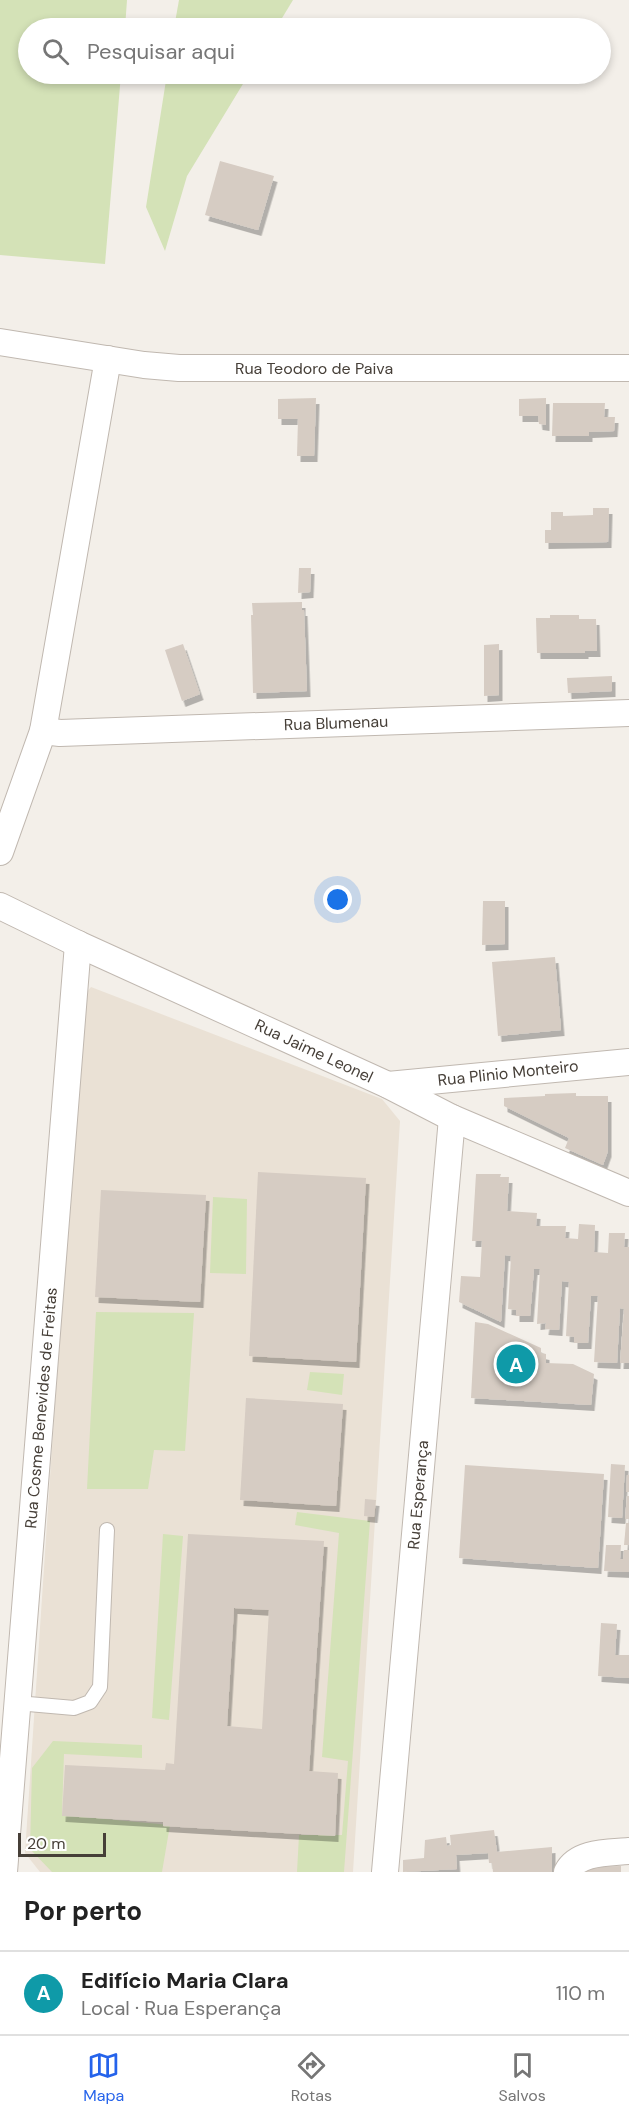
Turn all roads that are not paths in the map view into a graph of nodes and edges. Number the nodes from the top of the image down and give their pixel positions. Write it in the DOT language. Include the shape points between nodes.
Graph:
graph roads {
  1 [pos="0,342"];
  2 [pos="108,359"];
  3 [pos="629,368"];
  4 [pos="629,713"];
  5 [pos="43,731"];
  6 [pos="0,852"];
  7 [pos="0,906"];
  8 [pos="78,944"];
  9 [pos="629,1062"];
  10 [pos="388,1085"];
  11 [pos="452,1118"];
  12 [pos="629,1193"];
  13 [pos="107,1530"];
  14 [pos="17,1703"];
  15 [pos="629,1851"];
  16 [pos="4,1872"];
  17 [pos="385,1872"];
  18 [pos="567,1872"];
  1 -- 2 [label="street, Rua Teodoro de Paiva"];
  2 -- 3 [label="street, Rua Teodoro de Paiva" via="179,368"];
  2 -- 5 [label="street"];
  4 -- 5 [label="street, Rua Blumenau"];
  5 -- 6 [label="street"];
  7 -- 8 [label="street, Rua Jaime Leonel"];
  8 -- 10 [label="street, Rua Jaime Leonel"];
  8 -- 14 [label="street, Rua Cosme Benevides de Freitas"];
  9 -- 10 [label="street, Rua Plinio Monteiro"];
  10 -- 11 [label="street, Rua Jaime Leonel"];
  11 -- 12 [label="street, Rua Jaime Leonel"];
  11 -- 17 [label="street, Rua Esperança"];
  13 -- 14 [label="lane" via="100,1688 90,1702 74,1708"];
  14 -- 16 [label="street, Rua Cosme Benevides de Freitas"];
  15 -- 18 [label="street" via="589,1856 578,1860"];
}
